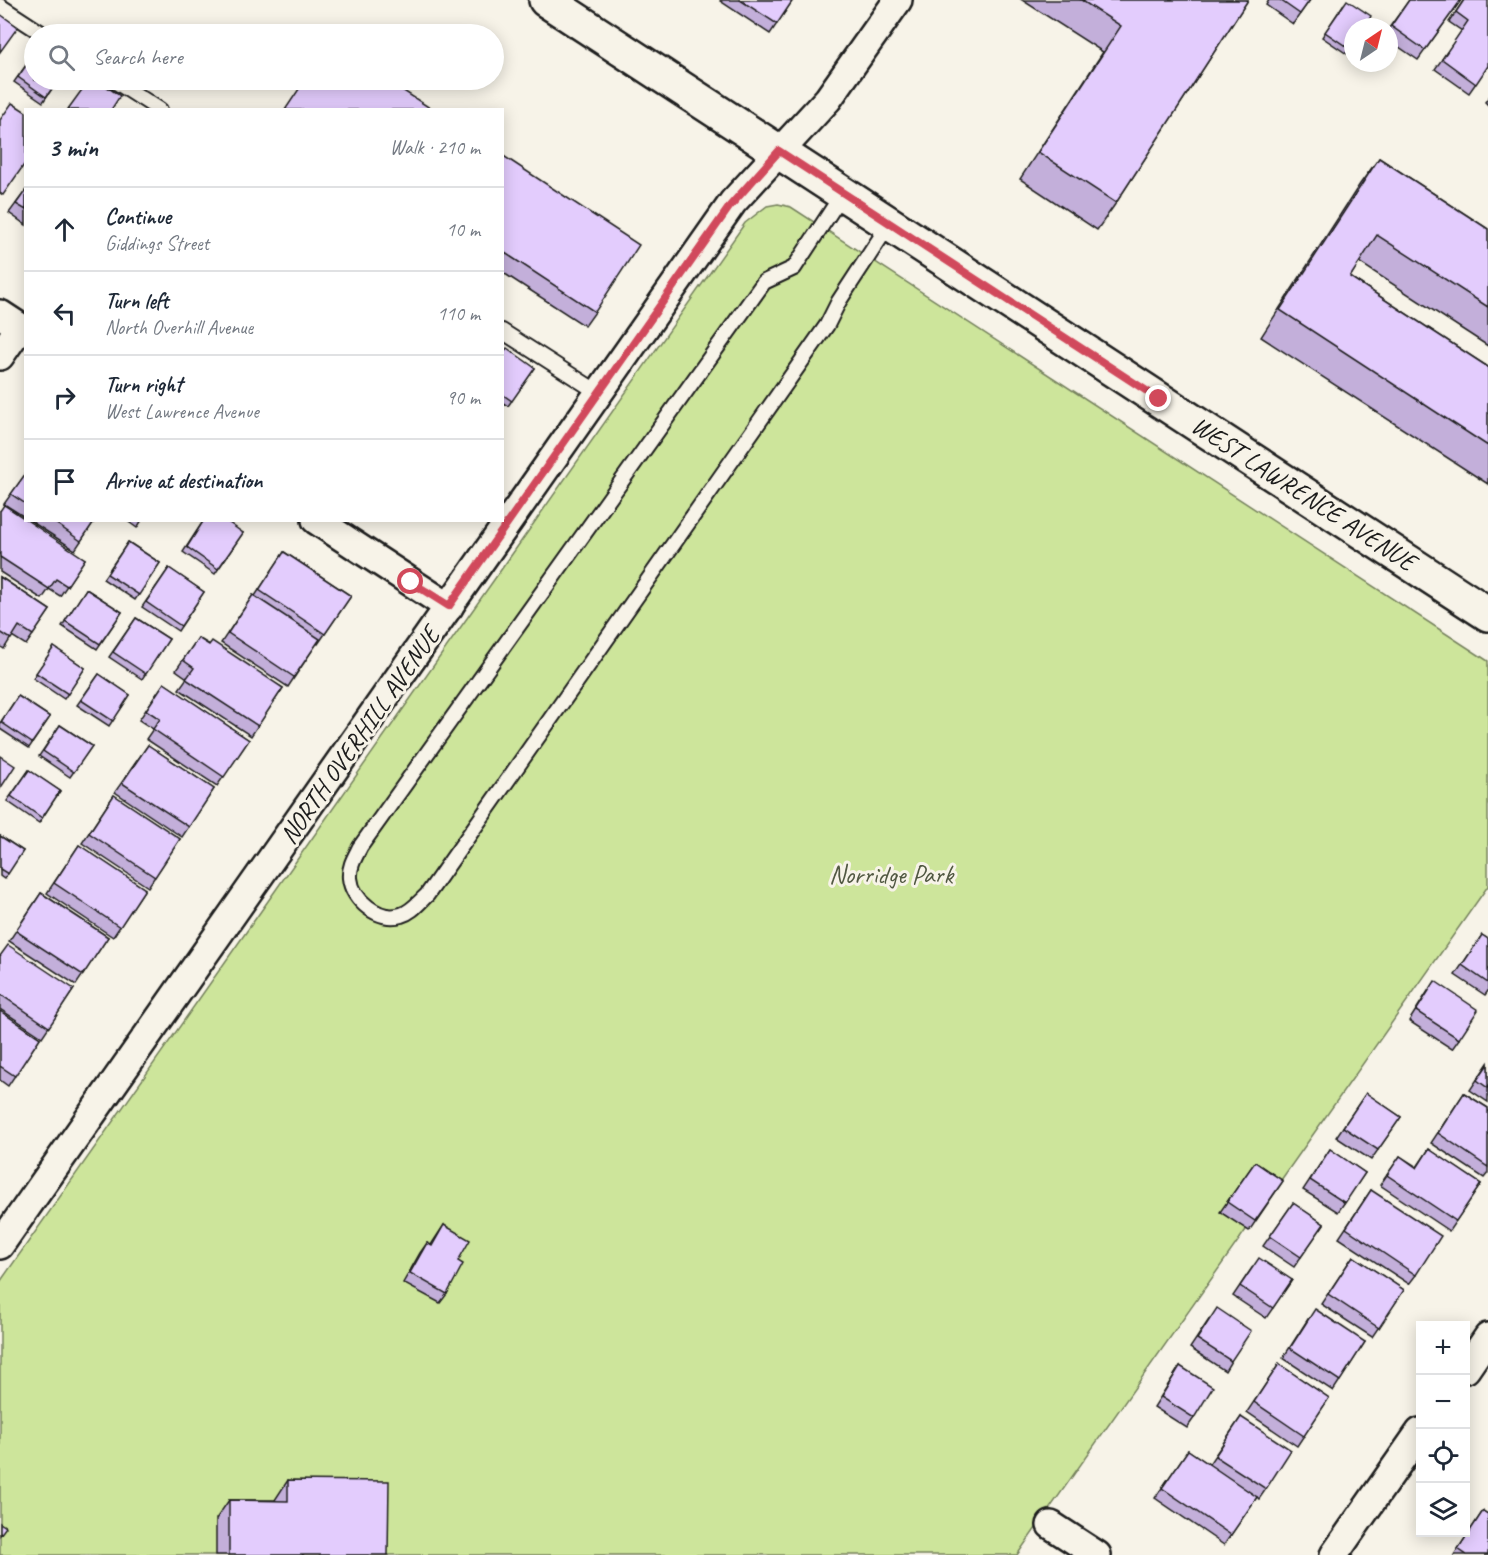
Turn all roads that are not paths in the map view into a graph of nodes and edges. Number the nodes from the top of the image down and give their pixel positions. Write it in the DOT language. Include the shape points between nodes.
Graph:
graph roads {
  1 [pos="546,0"];
  2 [pos="898,0"];
  3 [pos="0,6"];
  4 [pos="28,24"];
  5 [pos="129,90"];
  6 [pos="157,108"];
  7 [pos="779,151"];
  8 [pos="843,193"];
  9 [pos="890,224"];
  10 [pos="15,324"];
  11 [pos="504,332"];
  12 [pos="0,356"];
  13 [pos="599,393"];
  14 [pos="319,522"];
  15 [pos="449,606"];
  16 [pos="1488,614"];
  17 [pos="0,1245"];
  18 [pos="1488,1337"];
  19 [pos="1470,1363"];
  20 [pos="1416,1438"];
  21 [pos="1051,1525"];
  22 [pos="1097,1555"];
  23 [pos="1334,1555"];
  1 -- 7 [label="main road, WEST LAWRENCE AVENUE"];
  2 -- 7 [label="street, NORTH OVERHILL AVENUE" via="828,99"];
  3 -- 4 [label="lane"];
  5 -- 6 [label="lane"];
  7 -- 8 [label="main road, WEST LAWRENCE AVENUE"];
  7 -- 13 [label="street, NORTH OVERHILL AVENUE" via="733,202"];
  8 -- 9 [label="main road, WEST LAWRENCE AVENUE"];
  8 -- 9 [label="lane" via="794,268 764,282 360,847 351,863 350,879 355,895 368,908 386,916 401,915 427,895 827,326"];
  9 -- 16 [label="main road, WEST LAWRENCE AVENUE"];
  10 -- 12 [label="street"];
  11 -- 13 [label="lane"];
  13 -- 15 [label="street, NORTH OVERHILL AVENUE"];
  14 -- 15 [label="street"];
  15 -- 17 [label="street, NORTH OVERHILL AVENUE"];
  18 -- 19 [label="street"];
  20 -- 23 [label="street"];
  21 -- 22 [label="street"];
}
